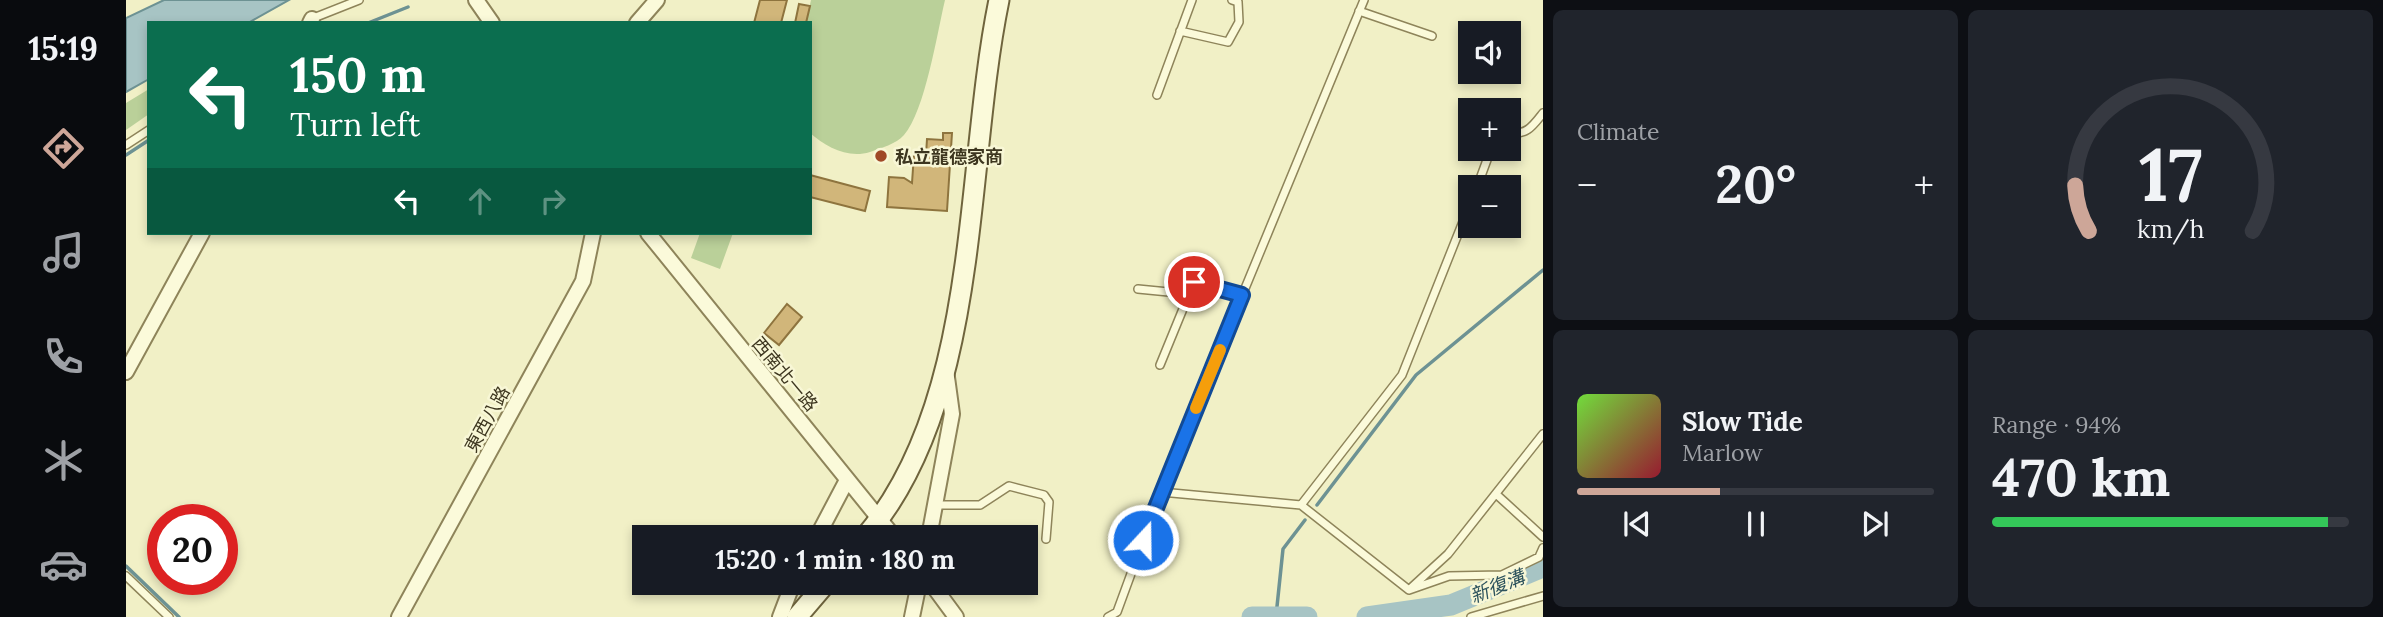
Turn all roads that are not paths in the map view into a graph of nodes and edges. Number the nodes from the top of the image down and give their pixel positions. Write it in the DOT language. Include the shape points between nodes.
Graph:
graph roads {
  1 [pos="359,0"];
  2 [pos="476,0"];
  3 [pos="657,0"];
  4 [pos="999,0"];
  5 [pos="1192,0"];
  6 [pos="1232,0"];
  7 [pos="1364,0"];
  8 [pos="1359,11"];
  9 [pos="309,21"];
  10 [pos="491,21"];
  11 [pos="640,21"];
  12 [pos="1180,32"];
  13 [pos="1432,36"];
  14 [pos="1157,95"];
  15 [pos="1543,113"];
  16 [pos="147,131"];
  17 [pos="1521,134"];
  18 [pos="126,145"];
  19 [pos="1458,234"];
  20 [pos="201,235"];
  21 [pos="593,235"];
  22 [pos="650,235"];
  23 [pos="1138,289"];
  24 [pos="1189,294"];
  25 [pos="1242,295"];
  26 [pos="1160,365"];
  27 [pos="946,369"];
  28 [pos="126,372"];
  29 [pos="1543,434"];
  30 [pos="847,480"];
  31 [pos="1161,492"];
  32 [pos="1496,494"];
  33 [pos="936,505"];
  34 [pos="1301,505"];
  35 [pos="880,520"];
  36 [pos="823,525"];
  37 [pos="876,525"];
  38 [pos="884,525"];
  39 [pos="932,525"];
  40 [pos="1543,537"];
  41 [pos="1046,539"];
  42 [pos="1543,548"];
  43 [pos="126,576"];
  44 [pos="1409,590"];
  45 [pos="788,595"];
  46 [pos="816,595"];
  47 [pos="917,595"];
  48 [pos="940,595"];
  49 [pos="1543,596"];
  50 [pos="169,617"];
  51 [pos="400,617"];
  52 [pos="780,617"];
  53 [pos="797,617"];
  54 [pos="912,617"];
  55 [pos="956,617"];
  56 [pos="1108,617"];
  57 [pos="1471,617"];
  1 -- 9 [label="lane"];
  2 -- 10 [label="street"];
  3 -- 11 [label="street"];
  4 -- 27 [label="main road" via="988,52 959,310"];
  5 -- 12 [label="lane"];
  6 -- 12 [label="lane" via="1238,2 1239,22 1228,42"];
  7 -- 8 [label="lane"];
  8 -- 13 [label="lane"];
  8 -- 25 [label="lane"];
  12 -- 14 [label="lane"];
  15 -- 17 [label="lane"];
  16 -- 18 [label="lane"];
  19 -- 34 [label="lane" via="1402,375"];
  20 -- 28 [label="street"];
  21 -- 51 [label="street, 東西八路" via="583,281"];
  22 -- 30 [label="street, 西南北一路"];
  23 -- 24 [label="lane"];
  24 -- 25 [label="lane" via="1194,282"];
  24 -- 26 [label="lane"];
  25 -- 31 [label="lane"];
  27 -- 33 [label="street" via="953,414"];
  27 -- 35 [label="main road" via="913,460"];
  29 -- 32 [label="lane"];
  30 -- 35 [label="street, 西南北一路"];
  30 -- 36 [label="street"];
  31 -- 34 [label="lane"];
  31 -- 56 [label="lane" via="1117,612"];
  32 -- 40 [label="lane"];
  32 -- 44 [label="lane" via="1448,554"];
  33 -- 39 [label="street"];
  33 -- 41 [label="lane" via="980,505 1009,486 1044,495 1049,502"];
  34 -- 44 [label="lane"];
  35 -- 37 [label="main road"];
  35 -- 38 [label="street, 西南北一路"];
  42 -- 44 [label="lane" via="1539,557 1502,575 1448,576"];
  43 -- 50 [label="lane"];
  45 -- 52 [label="street"];
  46 -- 53 [label="main road"];
  47 -- 54 [label="street"];
  48 -- 55 [label="street"];
  49 -- 57 [label="lane"];
}
